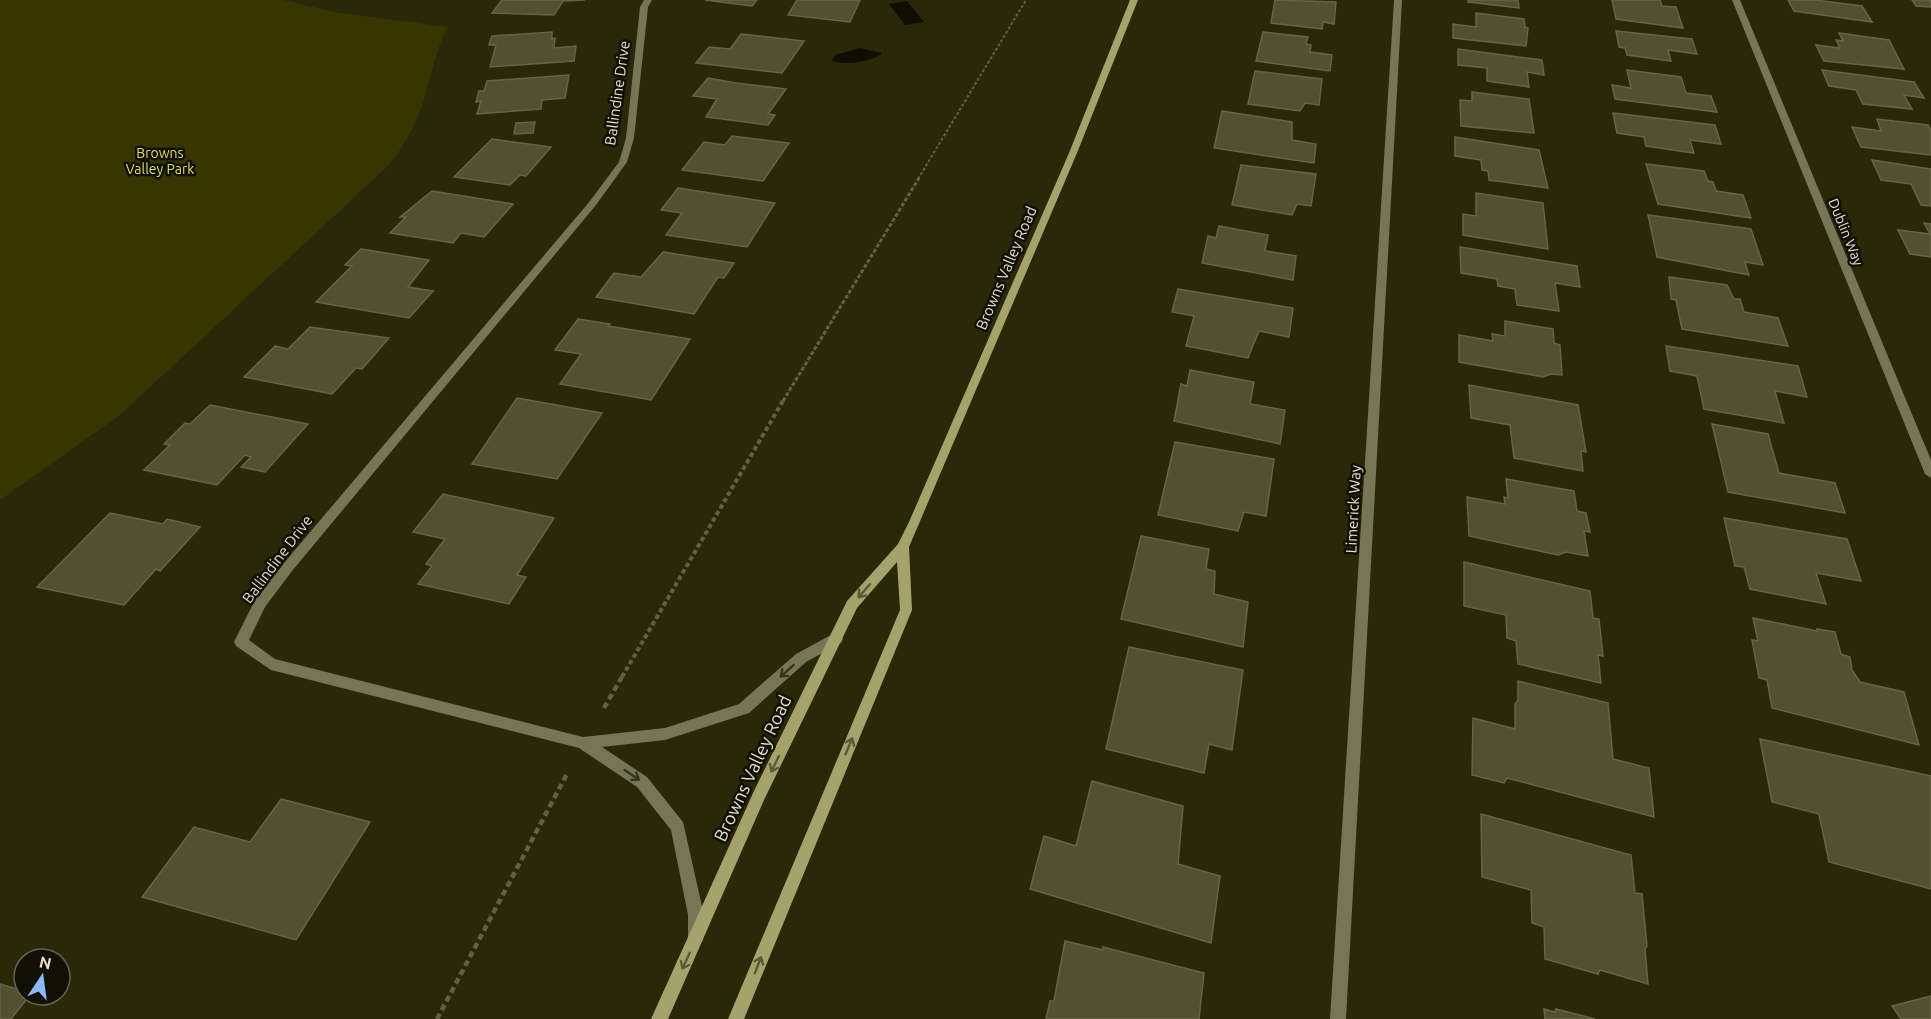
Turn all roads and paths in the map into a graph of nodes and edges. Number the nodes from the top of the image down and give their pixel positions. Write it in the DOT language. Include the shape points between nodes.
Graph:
graph roads {
  1 [pos="648,0"];
  2 [pos="1026,0"];
  3 [pos="1134,0"];
  4 [pos="1398,0"];
  5 [pos="1736,0"];
  6 [pos="1931,474"];
  7 [pos="903,547"];
  8 [pos="836,639"];
  9 [pos="583,743"];
  10 [pos="696,940"];
  11 [pos="437,1019"];
  12 [pos="659,1019"];
  13 [pos="736,1019"];
  14 [pos="1338,1019"];
  1 -- 9 [label="street, Ballindine Drive" via="644,7 630,138 623,162 593,203 288,567 260,604 242,642 271,664"];
  2 -- 9 [label="path" via="744,467"];
  3 -- 7 [label="main road, Browns Valley Road" via="1073,153"];
  4 -- 14 [label="street, Limerick Way"];
  5 -- 6 [label="street, Dublin Way"];
  7 -- 8 [label="main road, Browns Valley Road, one-way" via="852,605"];
  13 -- 7 [label="main road, Browns Valley Road, one-way" via="906,610"];
  8 -- 9 [label="street, Ballindine Drive, one-way" via="801,658 744,709 665,734"];
  8 -- 10 [label="main road, Browns Valley Road, one-way" via="759,796"];
  9 -- 10 [label="street, one-way" via="642,782 678,827 696,915"];
  9 -- 11 [label="path"];
  10 -- 12 [label="main road, Browns Valley Road, one-way"];
}
